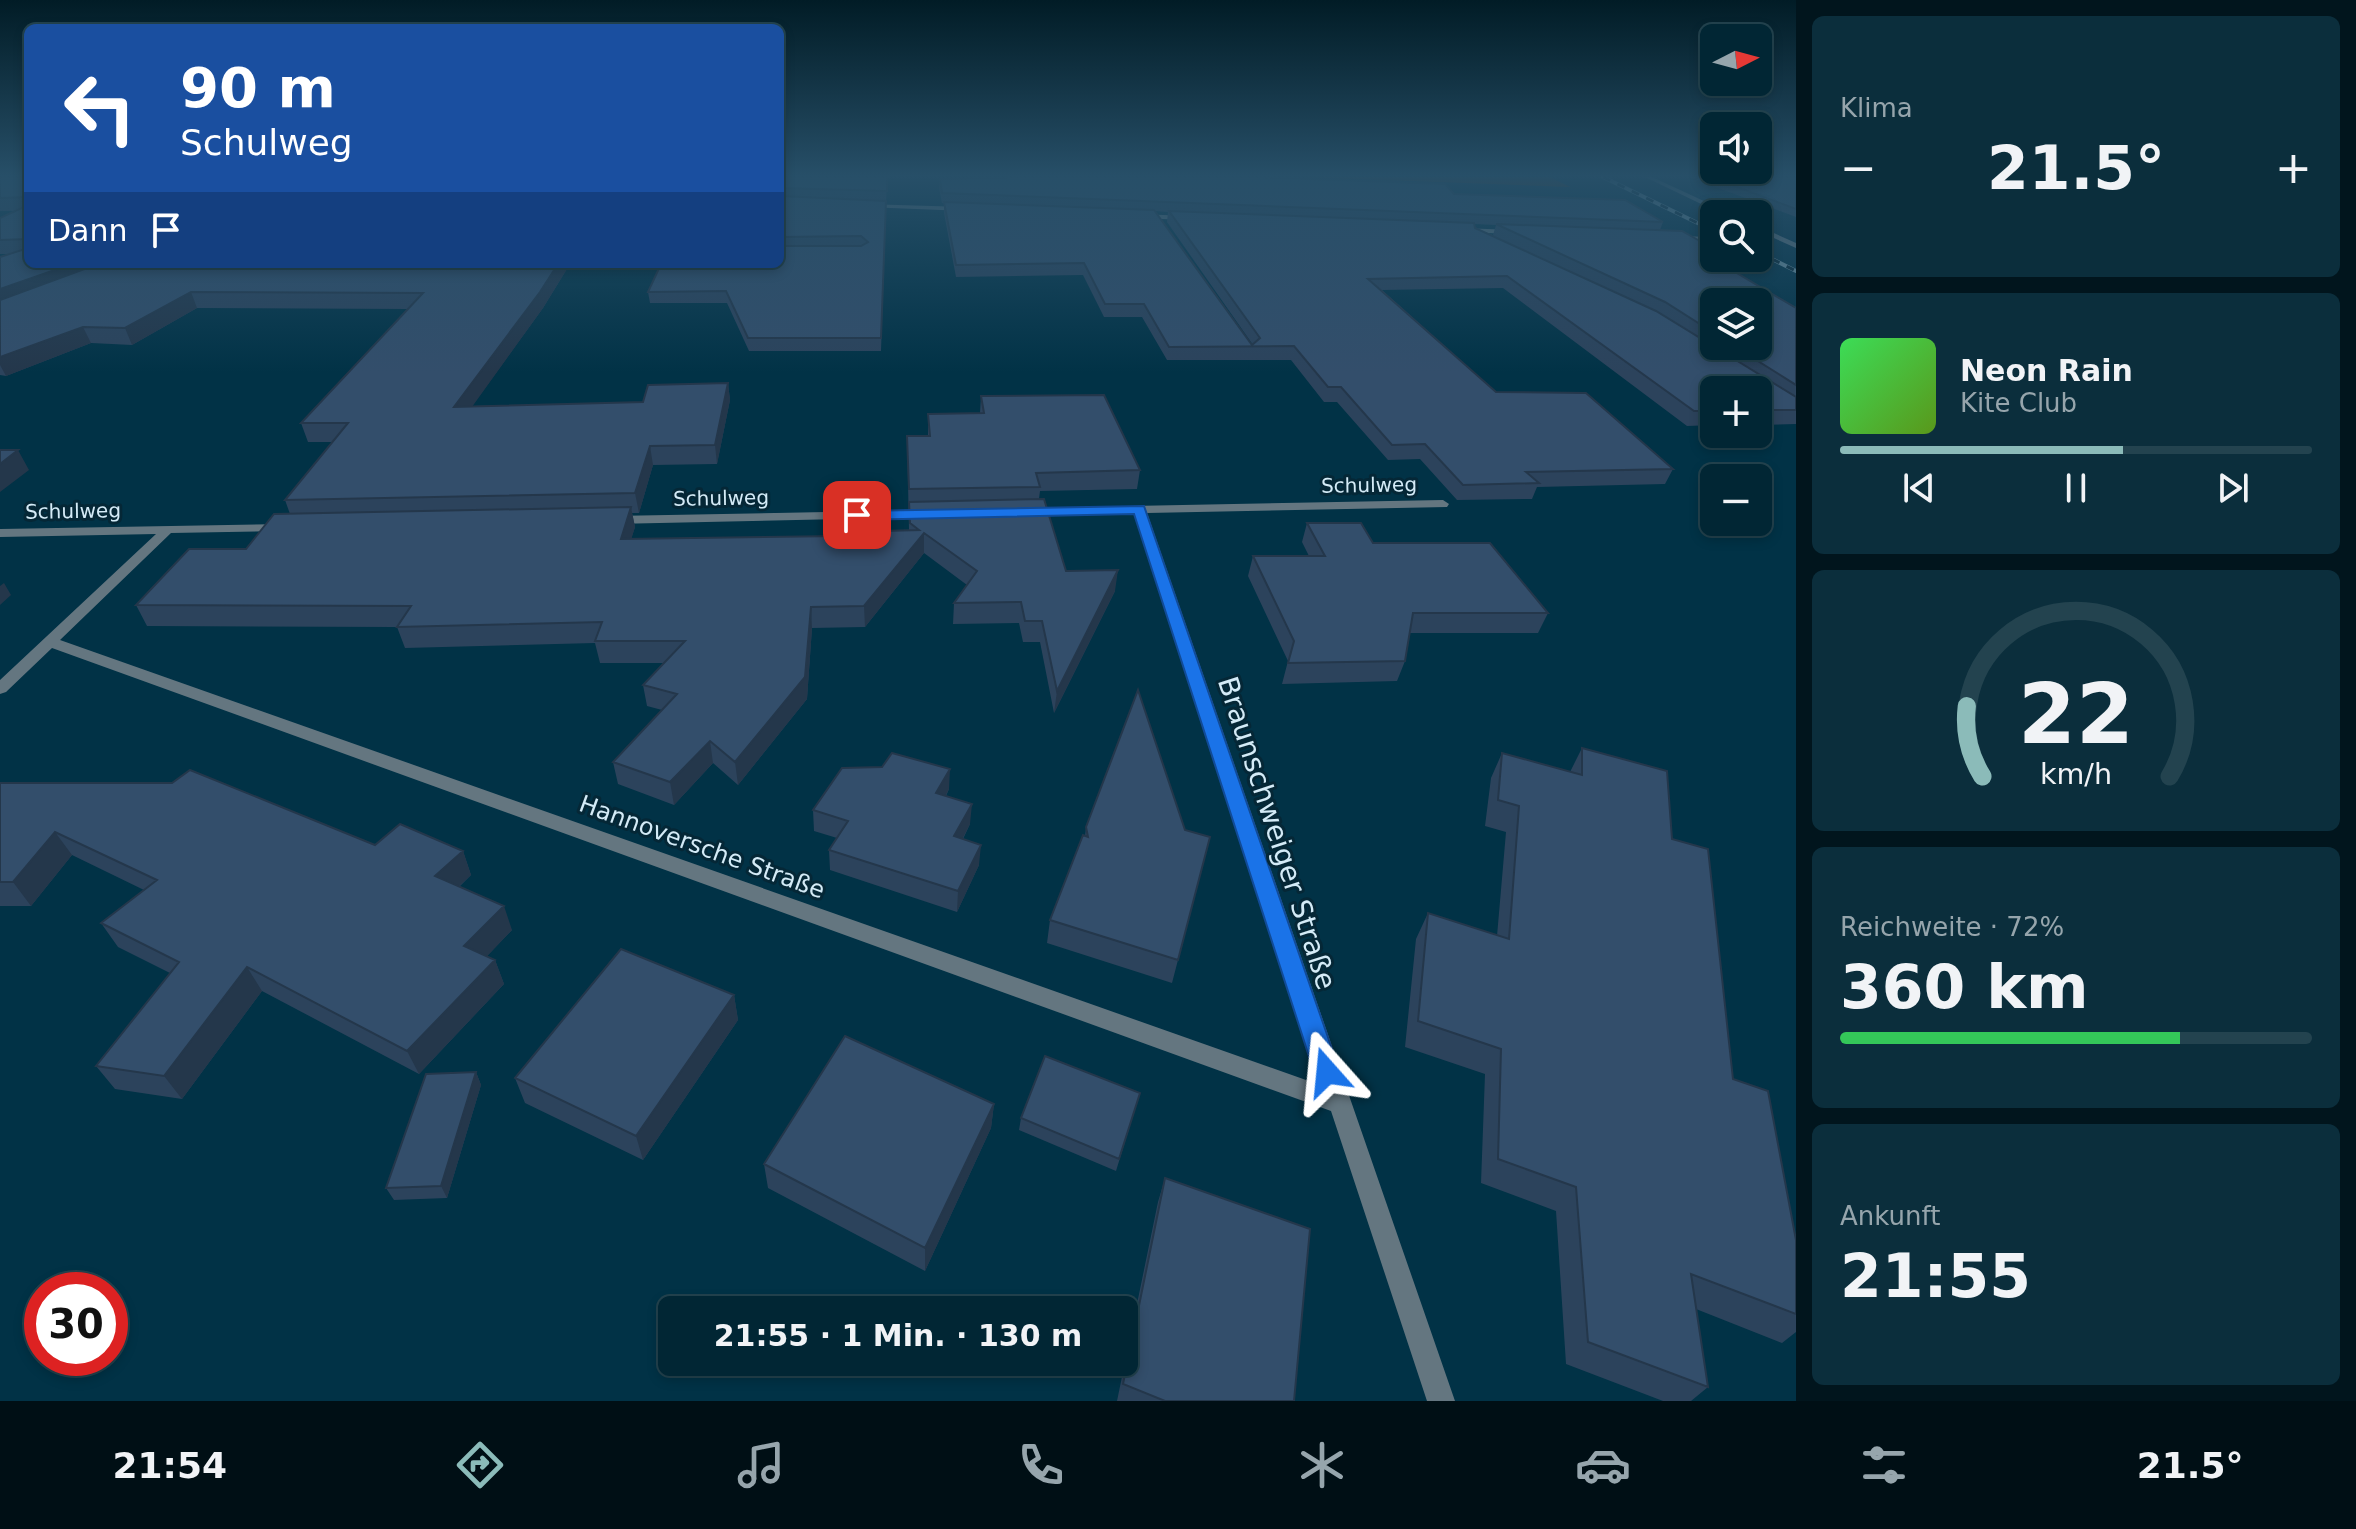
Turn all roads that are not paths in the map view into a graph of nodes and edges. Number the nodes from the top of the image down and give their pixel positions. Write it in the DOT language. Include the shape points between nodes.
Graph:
graph roads {
  1 [pos="1443,504"];
  2 [pos="1139,509"];
  3 [pos="1012,512"];
  4 [pos="948,513"];
  5 [pos="597,521"];
  6 [pos="294,527"];
  7 [pos="167,530"];
  8 [pos="0,533"];
  9 [pos="48,641"];
  10 [pos="0,689"];
  11 [pos="1337,1102"];
  12 [pos="1441,1401"];
  1 -- 2 [label="street, Schulweg"];
  2 -- 3 [label="street, Schulweg"];
  2 -- 11 [label="street, Braunschweiger Straße"];
  4 -- 5 [label="street, Schulweg"];
  6 -- 7 [label="street, Schulweg"];
  7 -- 8 [label="street, Schulweg"];
  7 -- 9 [label="street"];
  9 -- 10 [label="street"];
  9 -- 11 [label="street, Hannoversche Straße"];
  11 -- 12 [label="street, Braunschweiger Straße"];
}
